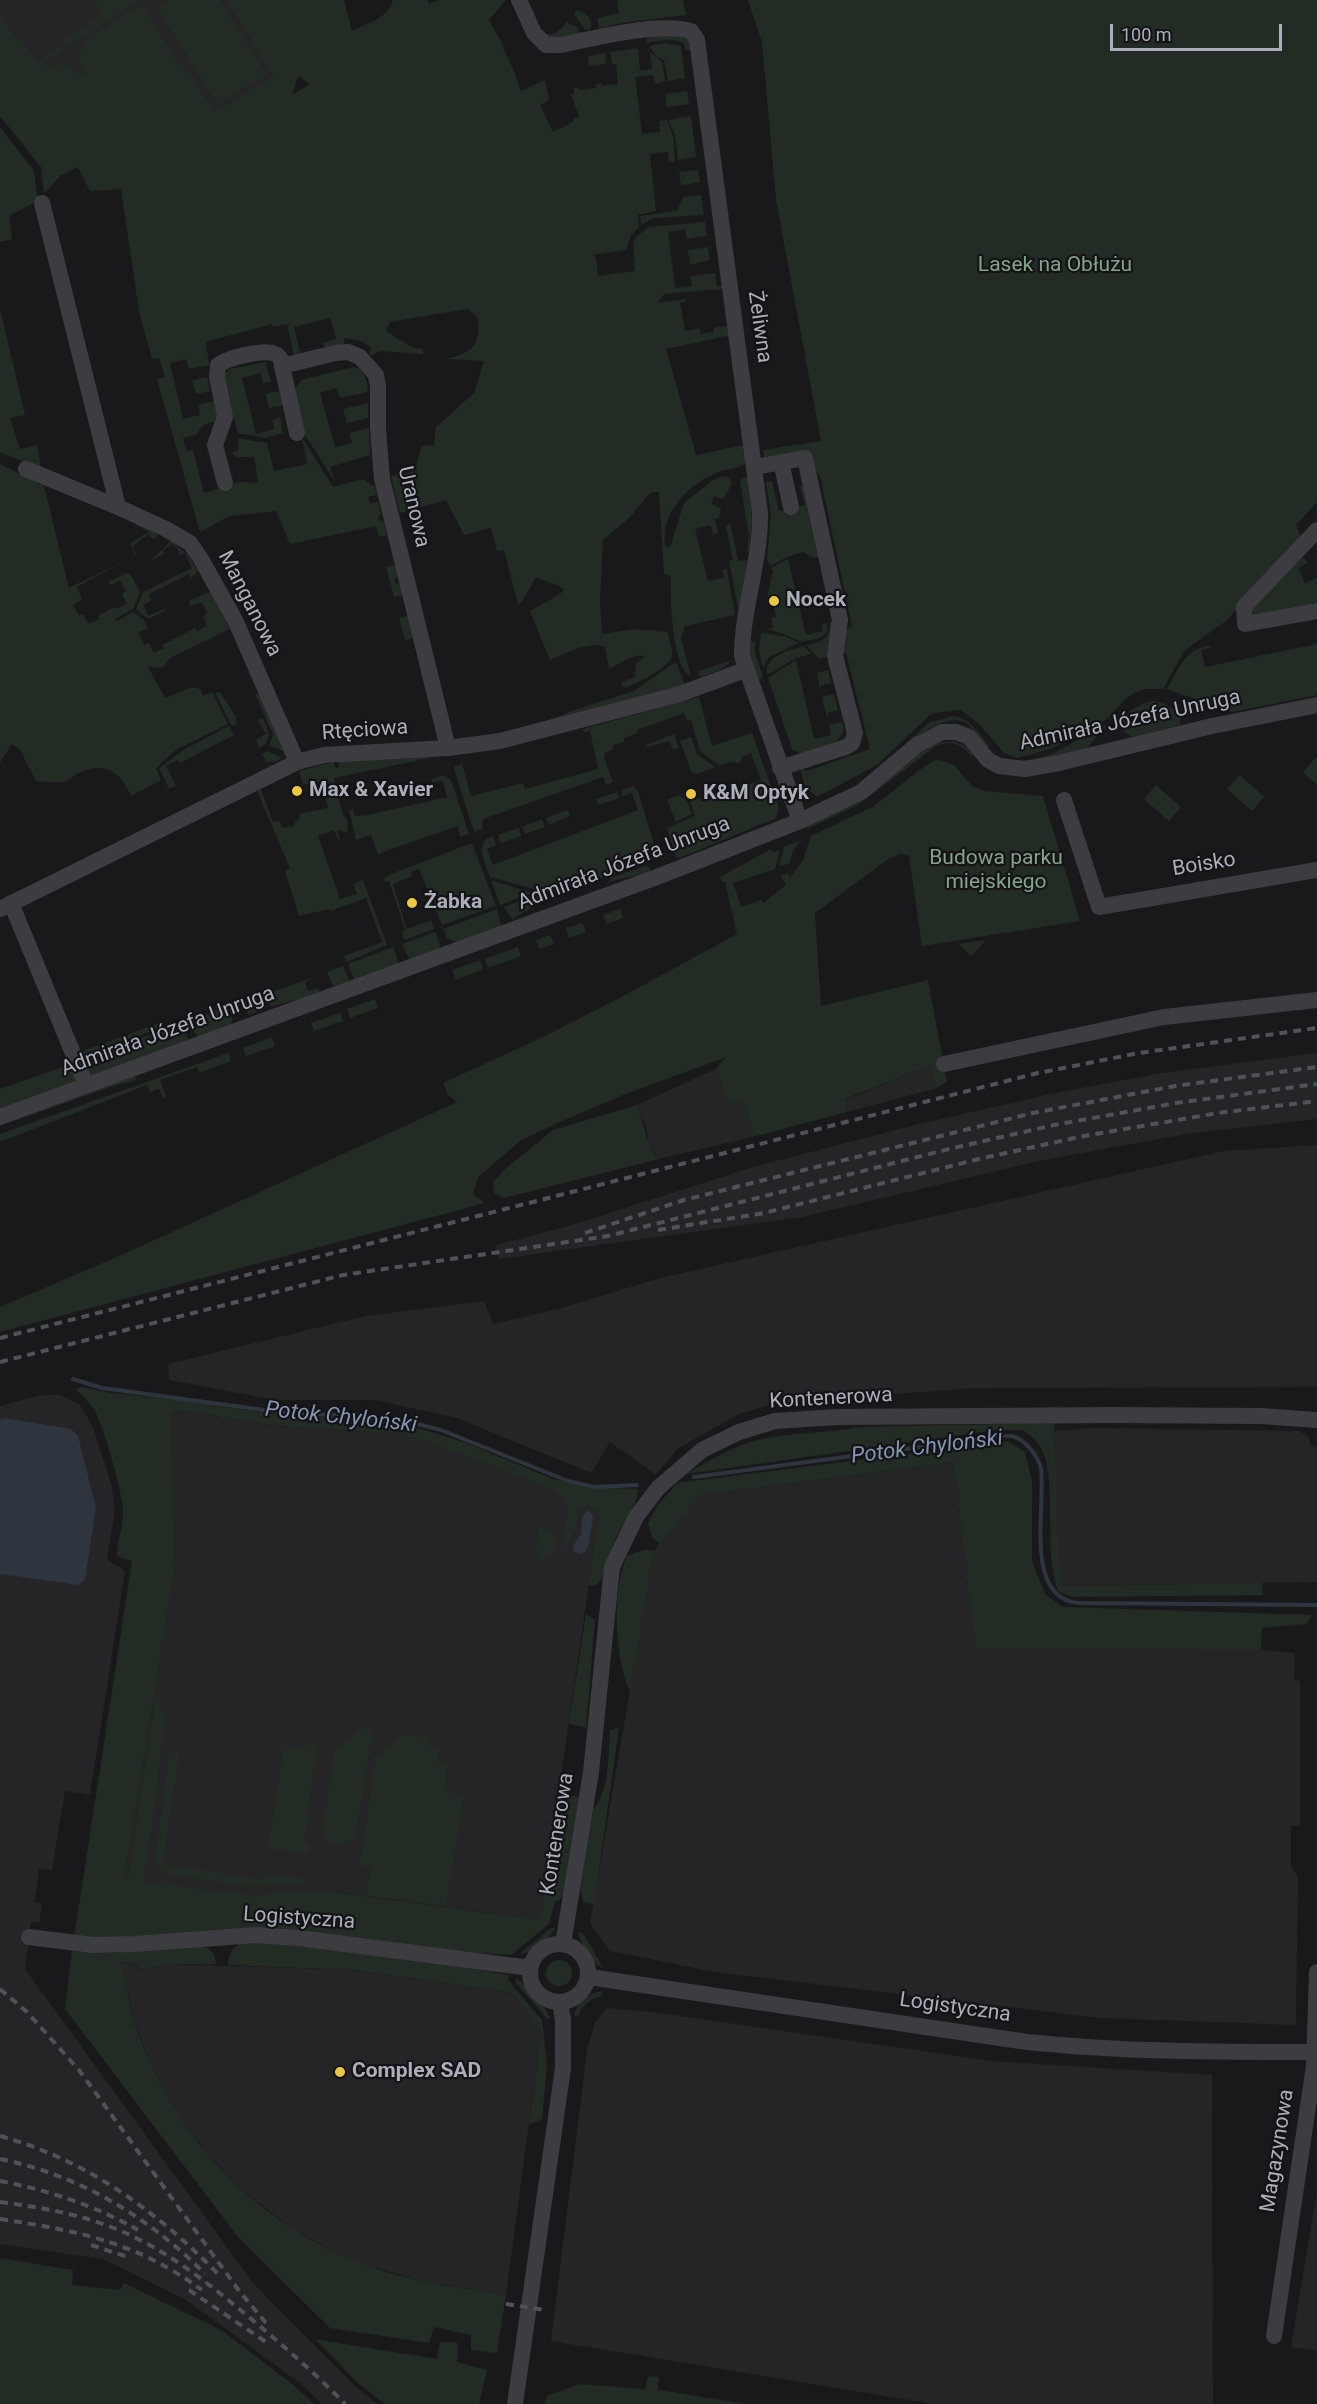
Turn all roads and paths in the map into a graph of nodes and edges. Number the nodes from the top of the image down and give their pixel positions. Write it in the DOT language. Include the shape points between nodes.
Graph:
graph roads {
  1 [pos="519,0"];
  2 [pos="42,203"];
  3 [pos="282,366"];
  4 [pos="297,433"];
  5 [pos="781,462"];
  6 [pos="755,467"];
  7 [pos="26,469"];
  8 [pos="225,483"];
  9 [pos="118,507"];
  10 [pos="791,507"];
  11 [pos="1317,530"];
  12 [pos="1317,611"];
  13 [pos="745,670"];
  14 [pos="1317,705"];
  15 [pos="447,748"];
  16 [pos="297,762"];
  17 [pos="780,768"];
  18 [pos="1064,800"];
  19 [pos="800,821"];
  20 [pos="1317,870"];
  21 [pos="6,906"];
  22 [pos="1317,1000"];
  23 [pos="944,1064"];
  24 [pos="86,1085"];
  25 [pos="0,1117"];
  26 [pos="1317,1420"];
  27 [pos="29,1937"];
  28 [pos="563,1944"];
  29 [pos="530,1968"];
  30 [pos="1317,1972"];
  31 [pos="589,1977"];
  32 [pos="560,2003"];
  33 [pos="1316,2052"];
  34 [pos="1274,2336"];
  35 [pos="515,2404"];
  1 -- 6 [label="street, Żeliwna" via="534,33 546,45 653,29 685,30 696,36"];
  2 -- 9 [label="street"];
  3 -- 4 [label="street"];
  3 -- 8 [label="street" via="279,356 268,352 218,365 225,417 215,445"];
  3 -- 15 [label="street, Uranowa" via="348,352 360,357 376,375 382,479"];
  5 -- 6 [label="street"];
  5 -- 10 [label="street"];
  5 -- 17 [label="street" via="805,458 840,620 835,656 855,733 846,747"];
  6 -- 13 [label="street, Żeliwna" via="761,535 742,635"];
  7 -- 9 [label="street, Manganowa"];
  9 -- 16 [label="street, Manganowa" via="180,536 195,549 236,622"];
  11 -- 12 [label="street" via="1244,607 1245,624"];
  13 -- 15 [label="street, Rtęciowa" via="636,707 500,741"];
  13 -- 17 [label="street, Żeliwna"];
  14 -- 19 [label="street, Admirała Józefa Unruga" via="1025,769 999,766 988,760 969,737 942,732 917,745 861,792"];
  15 -- 16 [label="street, Rtęciowa" via="324,755"];
  16 -- 21 [label="street, Rtęciowa"];
  17 -- 19 [label="street, Żeliwna"];
  18 -- 20 [label="street, Boisko" via="1099,907"];
  19 -- 24 [label="street, Admirała Józefa Unruga"];
  21 -- 24 [label="street, Rtęciowa"];
  22 -- 23 [label="street" via="1164,1017"];
  24 -- 25 [label="street, Admirała Józefa Unruga"];
  26 -- 28 [label="street, Kontenerowa" via="1113,1415 815,1419 760,1425 702,1450 658,1488 636,1517 612,1567 591,1772"];
  27 -- 29 [label="street, Logistyczna" via="93,1945 255,1935"];
  28 -- 29 [label="street" via="544,1948"];
  28 -- 31 [label="street" via="585,1958"];
  29 -- 32 [label="street" via="531,1982 538,1995"];
  30 -- 33 [label="street, Magazynowa"];
  31 -- 32 [label="street" via="580,1994"];
  31 -- 33 [label="street, Logistyczna" via="1072,2046"];
  32 -- 35 [label="street" via="563,2067"];
  33 -- 34 [label="street, Magazynowa"];
}
